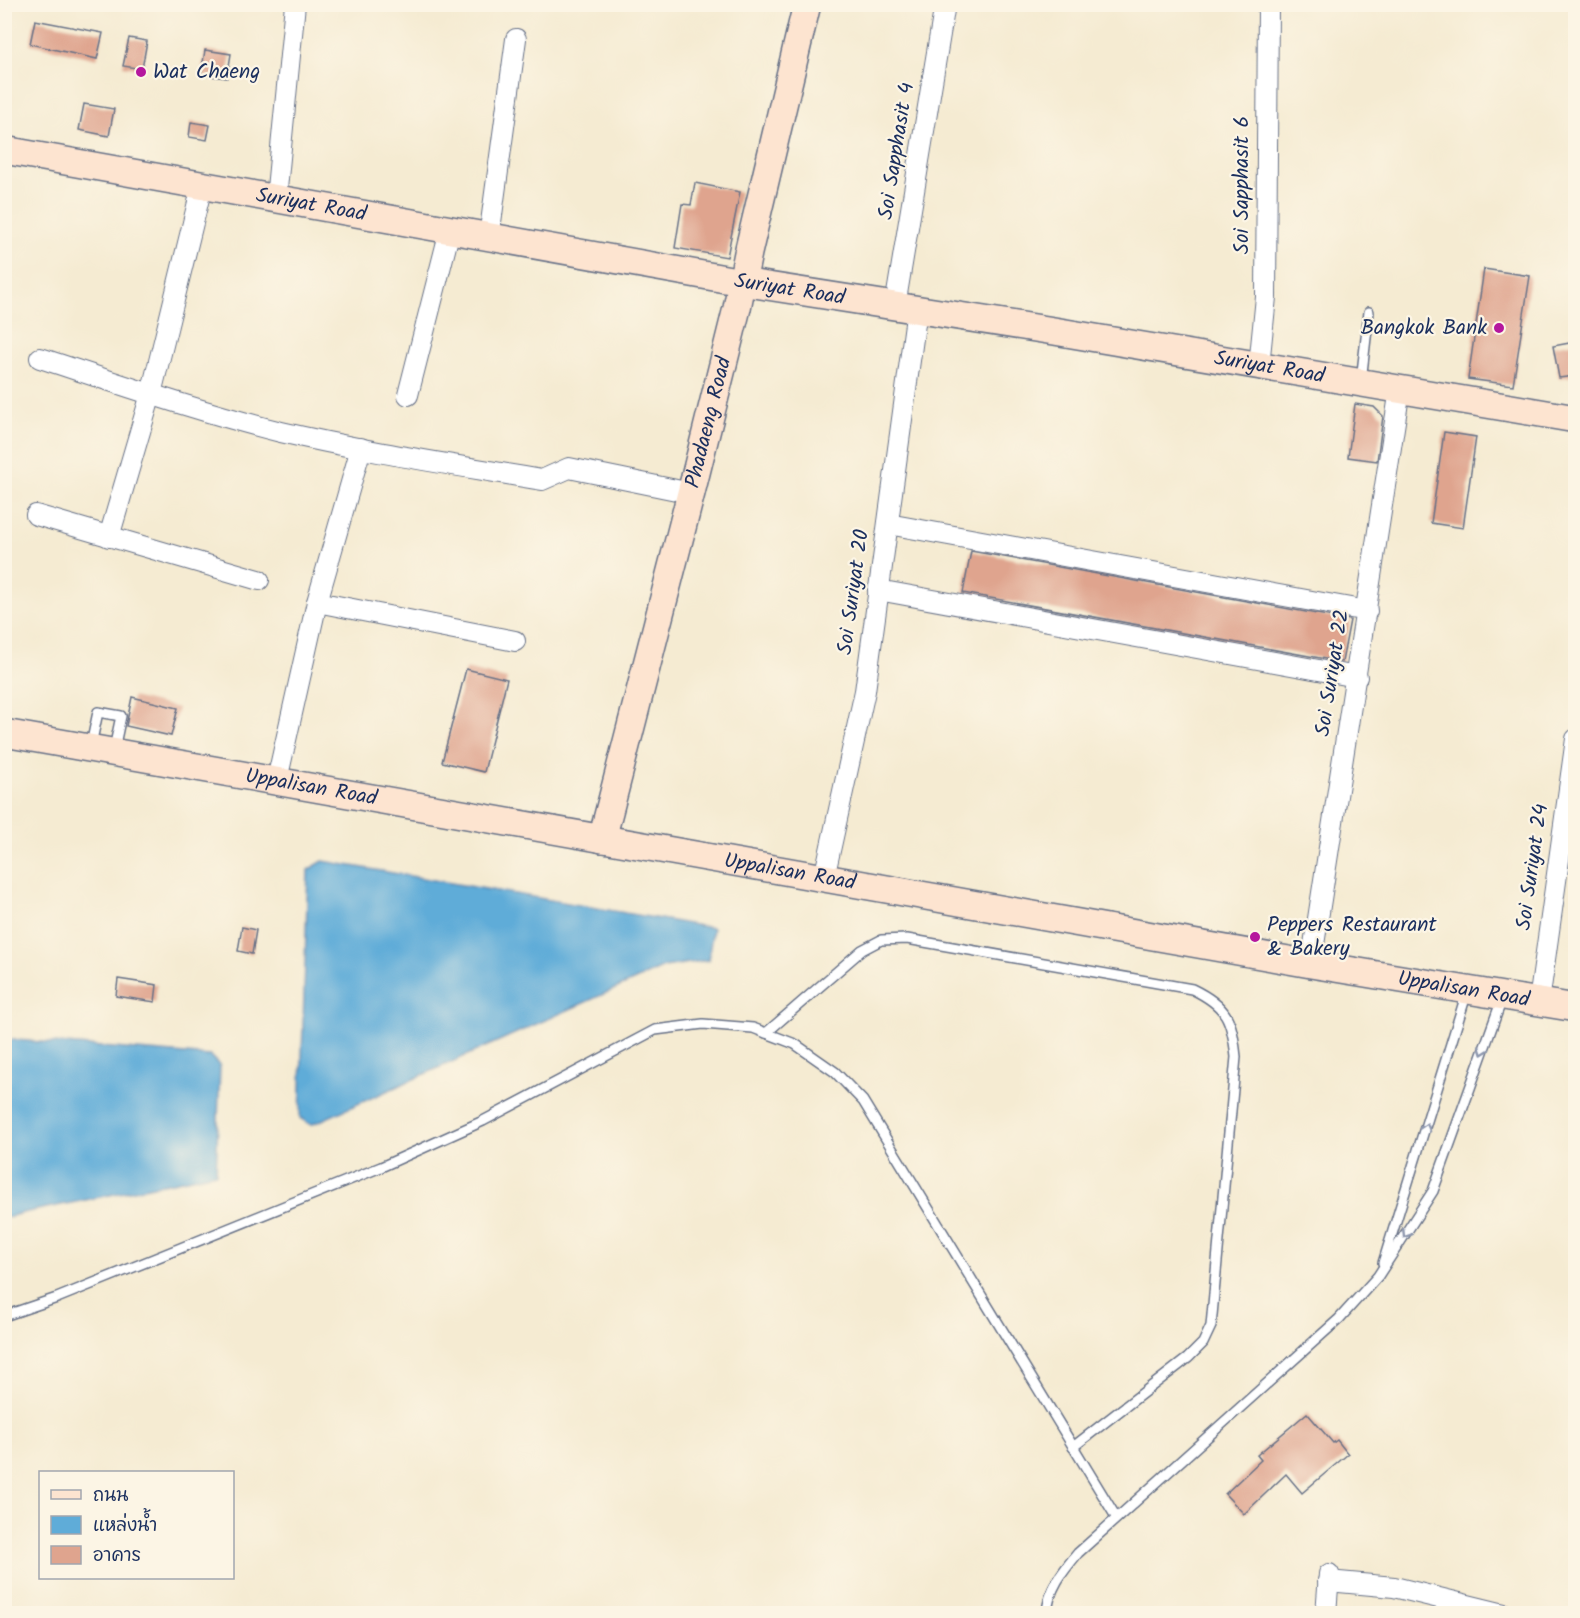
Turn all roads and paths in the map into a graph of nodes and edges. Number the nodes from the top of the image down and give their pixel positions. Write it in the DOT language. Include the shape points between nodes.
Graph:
graph roads {
  1 [pos="295,4"];
  2 [pos="807,4"];
  3 [pos="945,4"];
  4 [pos="1268,4"];
  5 [pos="516,39"];
  6 [pos="4,150"];
  7 [pos="202,186"];
  8 [pos="276,199"];
  9 [pos="450,230"];
  10 [pos="489,237"];
  11 [pos="742,282"];
  12 [pos="906,307"];
  13 [pos="1369,312"];
  14 [pos="40,358"];
  15 [pos="1258,366"];
  16 [pos="1361,382"];
  17 [pos="1400,389"];
  18 [pos="151,394"];
  19 [pos="408,395"];
  20 [pos="1575,419"];
  21 [pos="361,448"];
  22 [pos="691,493"];
  23 [pos="36,516"];
  24 [pos="888,524"];
  25 [pos="109,537"];
  26 [pos="259,579"];
  27 [pos="878,590"];
  28 [pos="317,602"];
  29 [pos="1367,611"];
  30 [pos="515,641"];
  31 [pos="1357,677"];
  32 [pos="4,733"];
  33 [pos="1575,740"];
  34 [pos="277,780"];
  35 [pos="602,839"];
  36 [pos="824,878"];
  37 [pos="1311,964"];
  38 [pos="1467,990"];
  39 [pos="1503,996"];
  40 [pos="1539,1002"];
  41 [pos="1575,1008"];
  42 [pos="766,1033"];
  43 [pos="1378,1276"];
  44 [pos="4,1316"];
  45 [pos="1073,1447"];
  46 [pos="1116,1517"];
  47 [pos="1501,1613"];
  48 [pos="1047,1614"];
  49 [pos="1326,1614"];
  1 -- 8 [label="street"];
  2 -- 11 [label="street, Phadaeng Road"];
  3 -- 12 [label="street, Soi Sapphasit 4"];
  4 -- 15 [label="street, Soi Sapphasit 6" via="1266,297"];
  5 -- 10 [label="street"];
  6 -- 7 [label="street, Suriyat Road"];
  7 -- 8 [label="street, Suriyat Road"];
  7 -- 18 [label="street"];
  8 -- 9 [label="street, Suriyat Road"];
  9 -- 10 [label="street, Suriyat Road"];
  9 -- 19 [label="street"];
  10 -- 11 [label="street, Suriyat Road"];
  11 -- 12 [label="street, Suriyat Road"];
  11 -- 22 [label="street, Phadaeng Road"];
  12 -- 15 [label="street, Suriyat Road"];
  12 -- 24 [label="street, Soi Suriyat 20"];
  13 -- 16 [label="lane"];
  14 -- 18 [label="street"];
  15 -- 16 [label="street, Suriyat Road"];
  16 -- 17 [label="street, Suriyat Road"];
  17 -- 20 [label="street, Suriyat Road"];
  17 -- 29 [label="street, Soi Suriyat 22"];
  18 -- 21 [label="street" via="280,432"];
  18 -- 25 [label="street"];
  21 -- 22 [label="street" via="542,480 569,468"];
  21 -- 28 [label="street"];
  22 -- 35 [label="street, Phadaeng Road"];
  23 -- 25 [label="street"];
  24 -- 27 [label="street, Soi Suriyat 20"];
  24 -- 29 [label="street"];
  25 -- 26 [label="street"];
  27 -- 31 [label="street"];
  27 -- 36 [label="street, Soi Suriyat 20" via="865,691"];
  28 -- 30 [label="street"];
  28 -- 34 [label="street"];
  29 -- 31 [label="street, Soi Suriyat 22"];
  31 -- 37 [label="street, Soi Suriyat 22"];
  32 -- 34 [label="street, Uppalisan Road"];
  33 -- 40 [label="street, Soi Suriyat 24"];
  34 -- 35 [label="street, Uppalisan Road"];
  35 -- 36 [label="street, Uppalisan Road"];
  36 -- 37 [label="street, Uppalisan Road"];
  37 -- 38 [label="street, Uppalisan Road"];
  38 -- 39 [label="street, Uppalisan Road"];
  43 -- 38 [label="lane, one-way"];
  39 -- 40 [label="street, Uppalisan Road"];
  39 -- 43 [label="lane, one-way" via="1433,1191"];
  40 -- 41 [label="street, Uppalisan Road"];
  42 -- 44 [label="lane" via="753,1028 703,1024 655,1030 483,1121 381,1167"];
  42 -- 45 [label="lane" via="803,1049 835,1072 863,1101"];
  42 -- 45 [label="lane" via="862,950 881,940 907,939 1192,989 1212,999 1226,1014 1236,1057 1211,1326 1203,1343 1188,1359"];
  43 -- 46 [label="lane" via="1339,1319"];
  45 -- 46 [label="lane"];
  46 -- 48 [label="lane" via="1078,1553 1058,1579"];
  47 -- 49 [label="street" via="1394,1587 1328,1577"];
}
